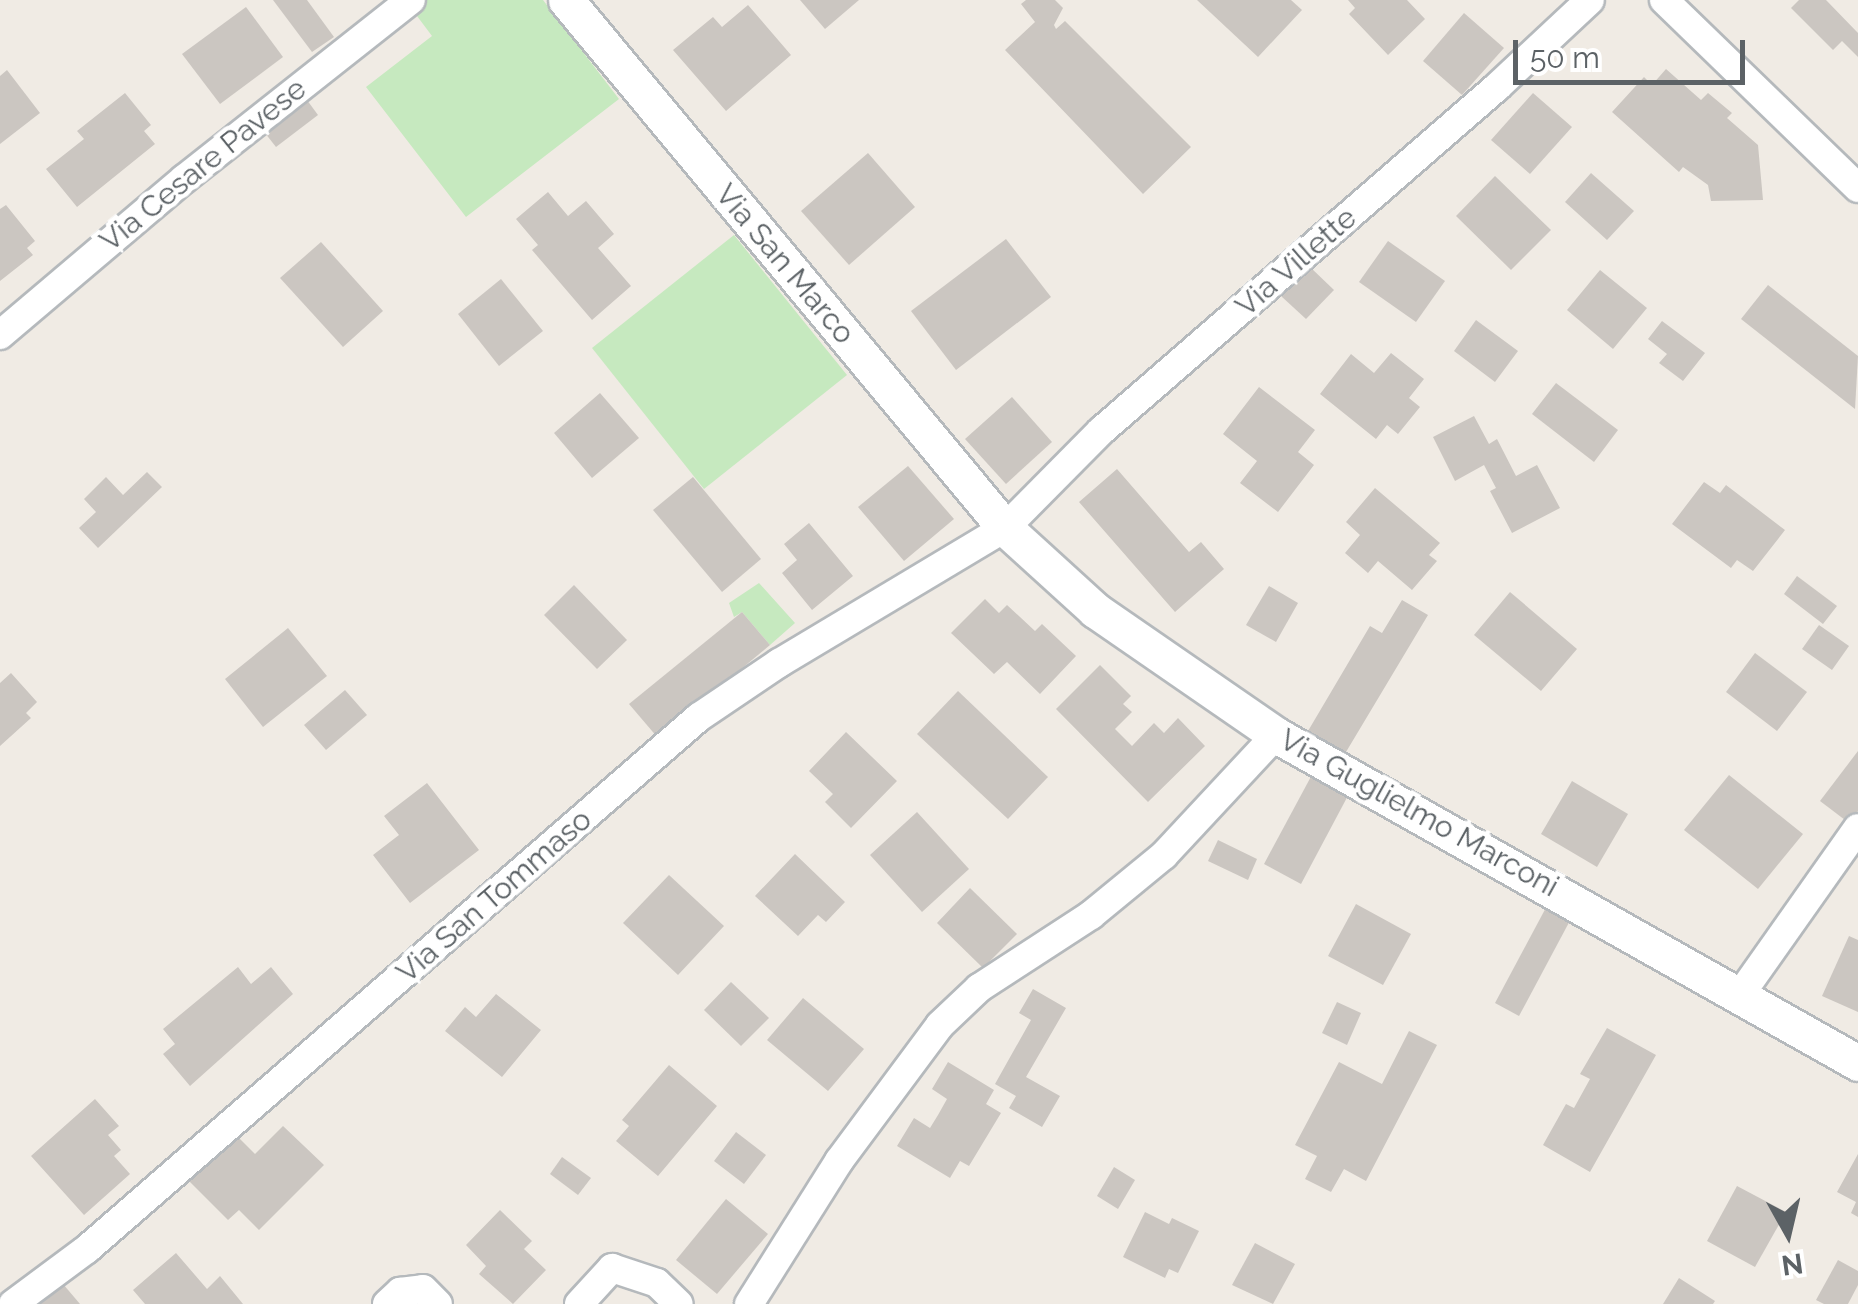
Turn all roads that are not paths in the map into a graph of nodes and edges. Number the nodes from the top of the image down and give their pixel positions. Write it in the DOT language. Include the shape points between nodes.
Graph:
graph roads {
  1 [pos="411,0"];
  2 [pos="566,0"];
  3 [pos="1590,0"];
  4 [pos="1664,0"];
  5 [pos="1858,188"];
  6 [pos="0,335"];
  7 [pos="1005,528"];
  8 [pos="1276,735"];
  9 [pos="1858,828"];
  10 [pos="1740,995"];
  11 [pos="1858,1062"];
  12 [pos="13,1304"];
  13 [pos="387,1304"];
  14 [pos="438,1304"];
  15 [pos="579,1304"];
  16 [pos="679,1304"];
  17 [pos="749,1304"];
  1 -- 6 [label="street, Via Cesare Pavese"];
  2 -- 7 [label="street, Via San Marco"];
  3 -- 7 [label="street, Via Villette" via="1101,431"];
  4 -- 5 [label="street"];
  7 -- 8 [label="street, Via Guglielmo Marconi" via="1095,610"];
  7 -- 12 [label="street, Via San Tommaso" via="699,717 88,1249"];
  8 -- 10 [label="street, Via Guglielmo Marconi"];
  8 -- 17 [label="street" via="1164,856 979,988 940,1025 839,1161"];
  9 -- 10 [label="street"];
  10 -- 11 [label="street, Via Guglielmo Marconi"];
  13 -- 14 [label="street" via="400,1292 422,1289"];
  15 -- 16 [label="street" via="612,1268 657,1283"];
}
